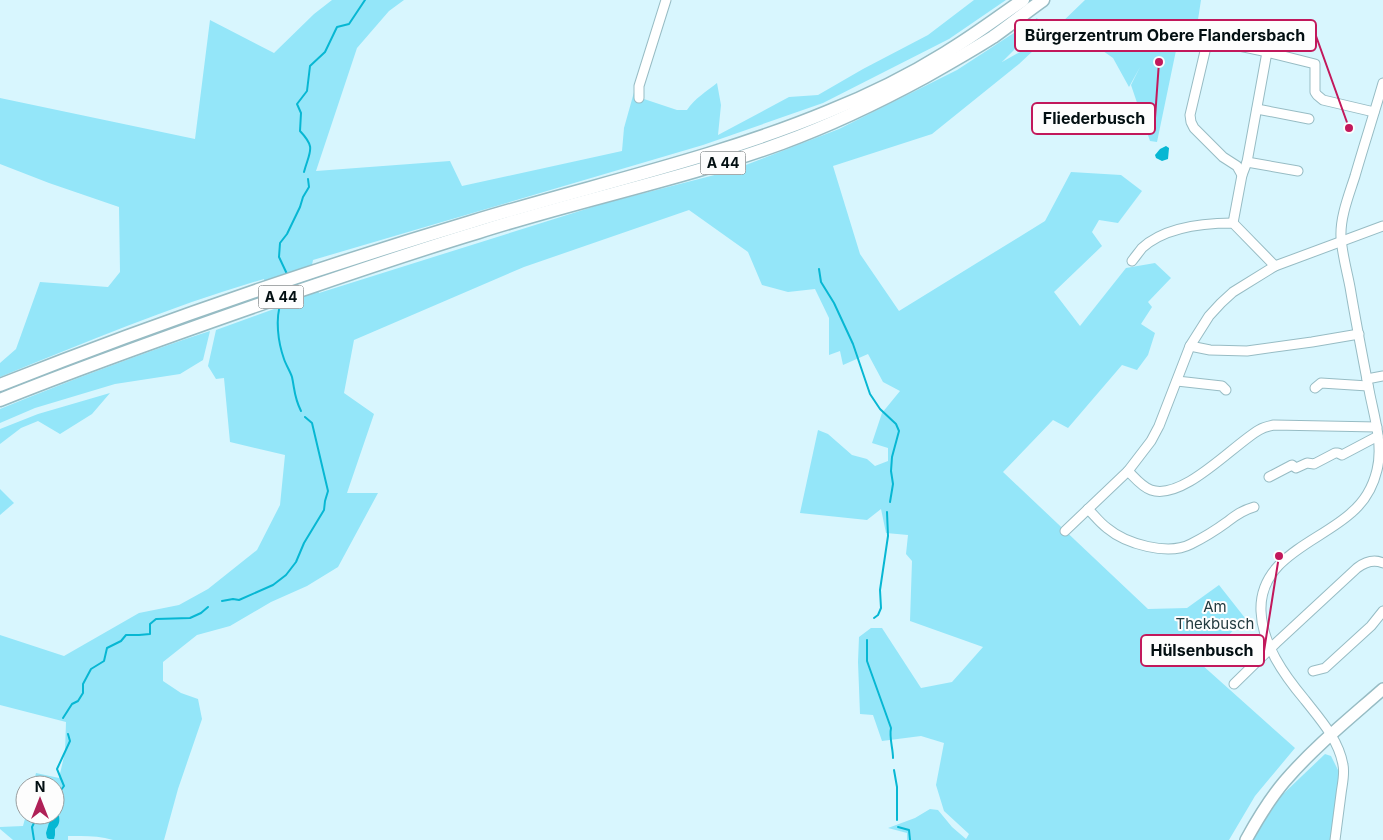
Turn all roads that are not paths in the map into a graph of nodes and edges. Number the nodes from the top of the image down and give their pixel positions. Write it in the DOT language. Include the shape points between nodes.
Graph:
graph roads {
  1 [pos="666,0"];
  2 [pos="1023,0"];
  3 [pos="1043,0"];
  4 [pos="1265,51"];
  5 [pos="1383,83"];
  6 [pos="639,98"];
  7 [pos="1257,109"];
  8 [pos="1374,112"];
  9 [pos="1309,119"];
  10 [pos="1247,162"];
  11 [pos="1298,172"];
  12 [pos="1242,175"];
  13 [pos="1233,223"];
  14 [pos="1383,226"];
  15 [pos="1342,242"];
  16 [pos="1132,261"];
  17 [pos="1275,266"];
  18 [pos="1359,334"];
  19 [pos="1190,346"];
  20 [pos="1383,376"];
  21 [pos="1177,381"];
  22 [pos="1368,382"];
  23 [pos="0,385"];
  24 [pos="1315,388"];
  25 [pos="1226,390"];
  26 [pos="0,400"];
  27 [pos="1377,431"];
  28 [pos="1128,471"];
  29 [pos="1269,477"];
  30 [pos="1254,507"];
  31 [pos="1088,509"];
  32 [pos="1065,531"];
  33 [pos="1383,562"];
  34 [pos="1383,612"];
  35 [pos="1270,648"];
  36 [pos="1313,671"];
  37 [pos="1234,684"];
  38 [pos="1383,689"];
  39 [pos="1330,734"];
  40 [pos="1246,840"];
  41 [pos="1335,840"];
  1 -- 6 [label="street" via="639,86"];
  2 -- 23 [label="highway, A 44" via="945,53 830,112 722,151 373,251 181,316"];
  3 -- 26 [label="highway, A 44" via="994,36 949,63 895,93 808,133 667,180 537,214 377,264 185,330"];
  4 -- 7 [label="street"];
  4 -- 8 [label="street" via="1315,64 1315,92 1323,100"];
  4 -- 12 [label="street" via="1208,41 1190,116 1194,128 1237,166"];
  5 -- 8 [label="street"];
  7 -- 9 [label="street"];
  7 -- 10 [label="street"];
  8 -- 15 [label="street" via="1347,202"];
  10 -- 11 [label="street"];
  10 -- 12 [label="street"];
  12 -- 13 [label="street"];
  13 -- 16 [label="street" via="1180,228 1160,236"];
  13 -- 17 [label="street"];
  14 -- 15 [label="street"];
  15 -- 17 [label="street"];
  15 -- 18 [label="street"];
  17 -- 19 [label="street" via="1220,303 1198,330"];
  18 -- 19 [label="street" via="1246,350 1210,350"];
  18 -- 22 [label="street"];
  19 -- 21 [label="street"];
  20 -- 22 [label="street"];
  21 -- 25 [label="street" via="1222,386"];
  21 -- 28 [label="street" via="1151,441"];
  22 -- 24 [label="street" via="1321,383"];
  22 -- 27 [label="street"];
  27 -- 28 [label="street" via="1268,426 1258,430 1210,468 1180,487 1165,492 1149,490"];
  27 -- 29 [label="street" via="1342,455 1335,453 1314,464 1307,462 1296,468 1292,465"];
  27 -- 35 [label="street" via="1378,467 1365,498 1350,514 1290,554 1268,581 1261,613"];
  28 -- 31 [label="street"];
  30 -- 31 [label="street" via="1243,510 1194,543 1174,549 1155,548 1124,539 1106,528"];
  31 -- 32 [label="street"];
  33 -- 35 [label="street" via="1362,564"];
  34 -- 36 [label="street" via="1324,668"];
  35 -- 37 [label="street"];
  35 -- 39 [label="street"];
  38 -- 39 [label="main road"];
  39 -- 40 [label="main road" via="1284,782"];
  39 -- 41 [label="street" via="1344,766"];
}
